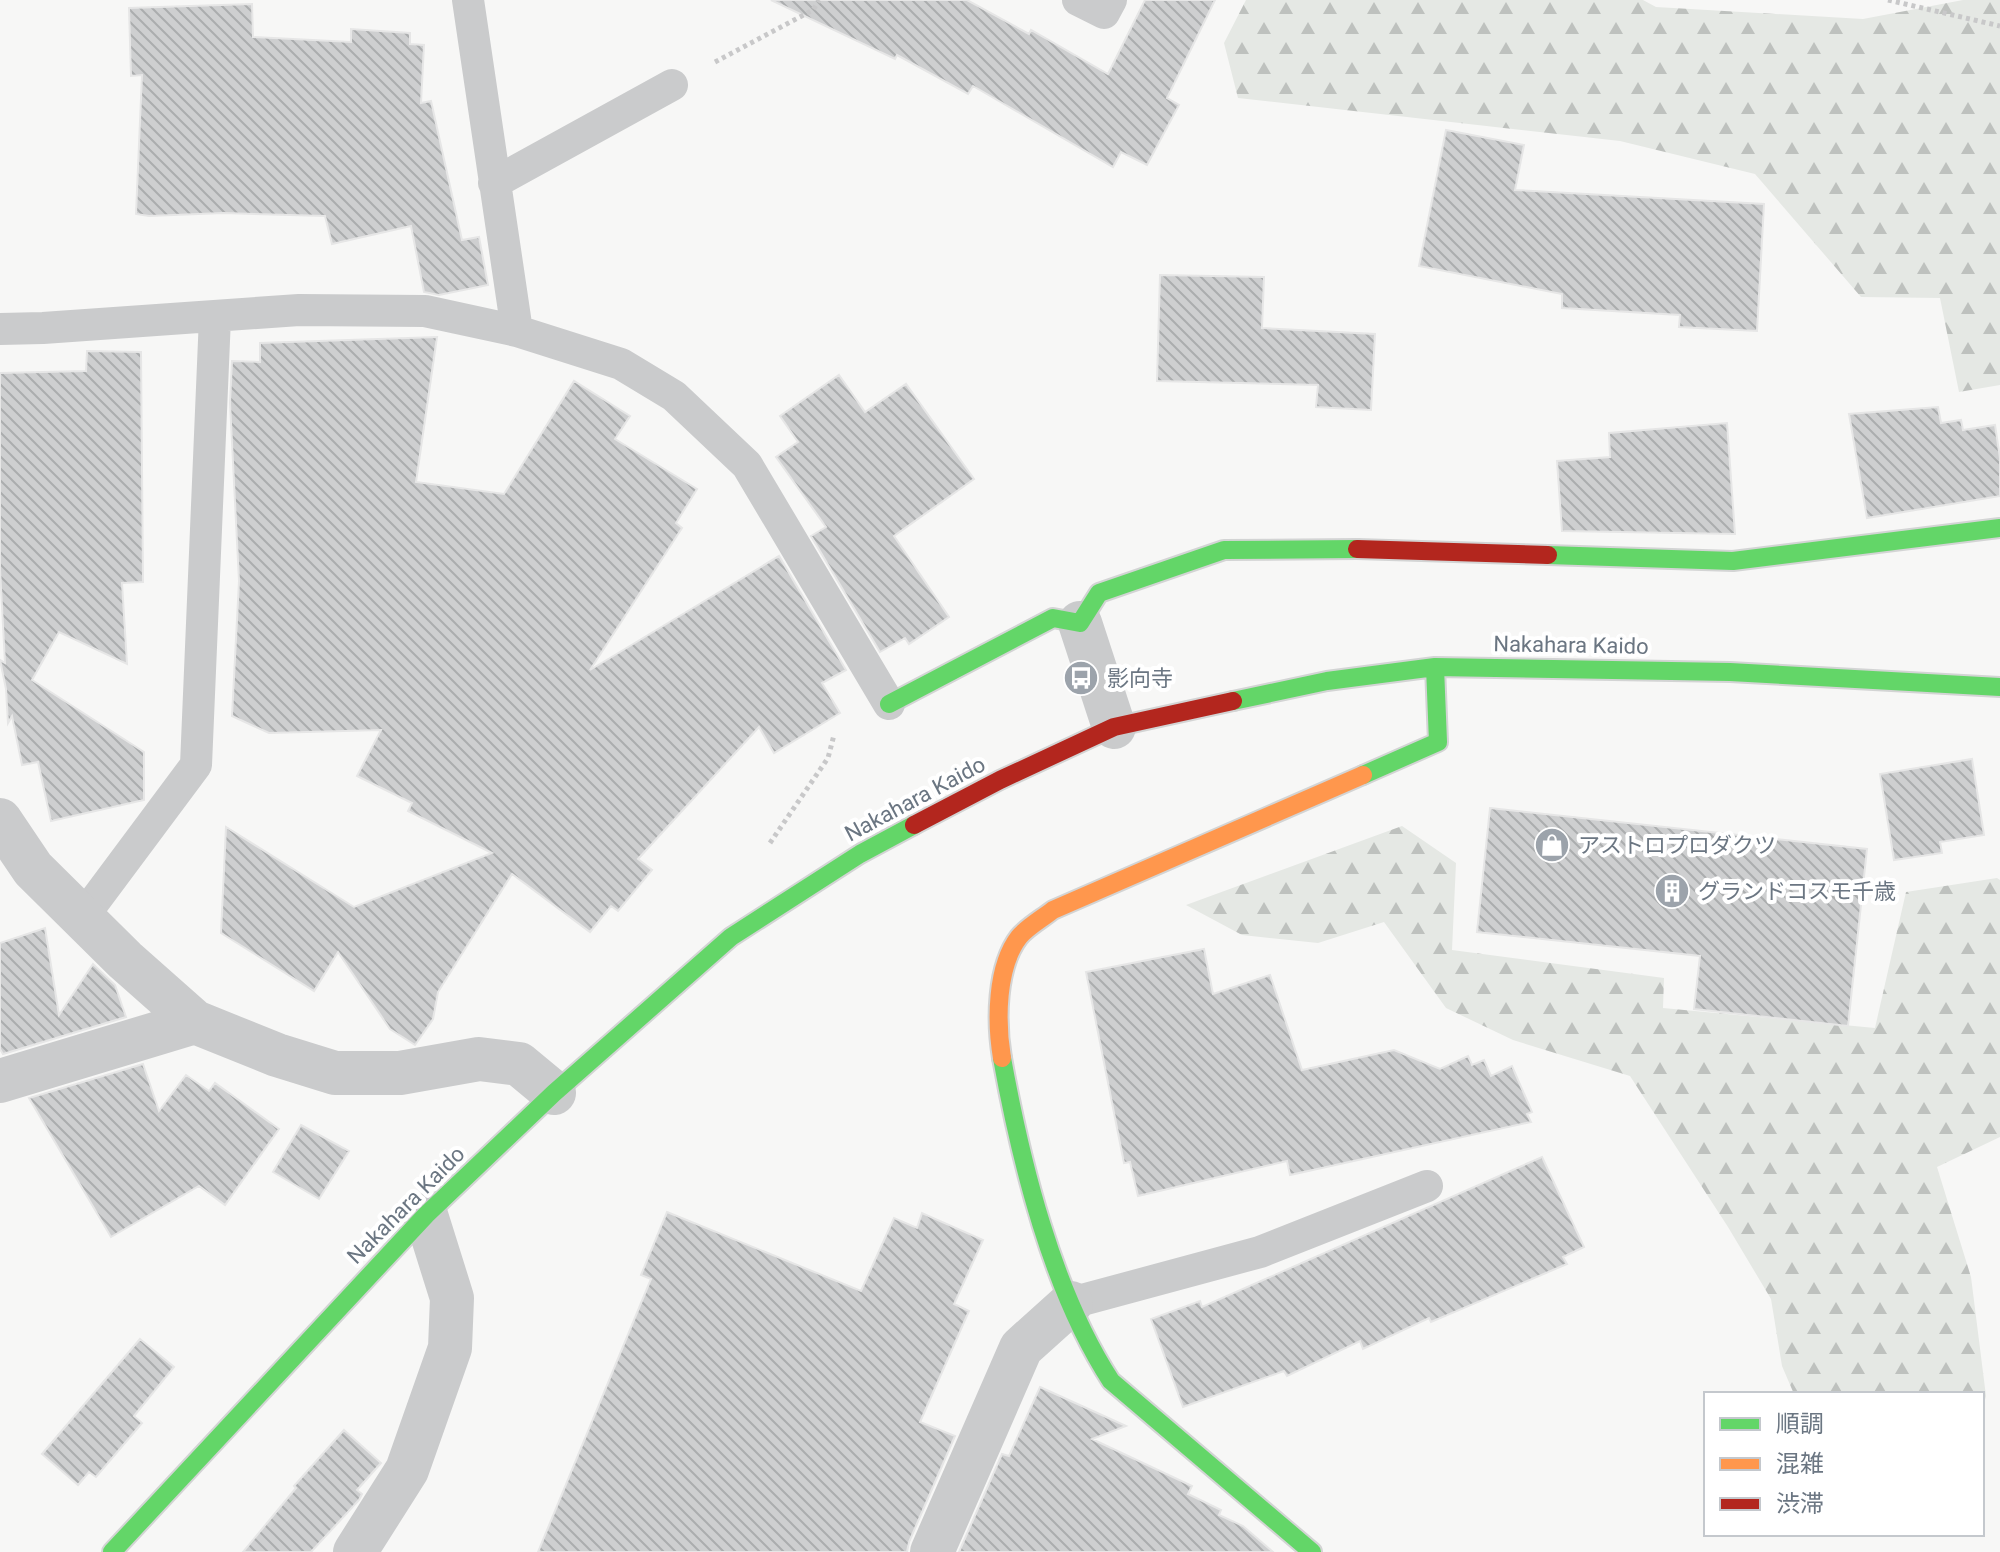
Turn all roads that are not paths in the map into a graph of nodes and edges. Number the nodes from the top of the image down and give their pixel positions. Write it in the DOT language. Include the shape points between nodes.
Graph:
graph roads {
  1 [pos="468,0"];
  2 [pos="1078,0"];
  3 [pos="1111,0"];
  4 [pos="672,85"];
  5 [pos="494,183"];
  6 [pos="215,317"];
  7 [pos="0,329"];
  8 [pos="517,331"];
  9 [pos="2000,528"];
  10 [pos="1080,623"];
  11 [pos="1435,667"];
  12 [pos="2000,687"];
  13 [pos="889,704"];
  14 [pos="1114,727"];
  15 [pos="0,820"];
  16 [pos="82,918"];
  17 [pos="195,1022"];
  18 [pos="0,1081"];
  19 [pos="554,1093"];
  20 [pos="1427,1186"];
  21 [pos="426,1215"];
  22 [pos="1071,1303"];
  23 [pos="1278,1540"];
  24 [pos="112,1552"];
  25 [pos="355,1552"];
  26 [pos="932,1552"];
  27 [pos="1312,1552"];
  1 -- 5 [label="lane"];
  2 -- 3 [label="lane" via="1104,13"];
  4 -- 5 [label="lane"];
  5 -- 8 [label="lane"];
  6 -- 7 [label="lane"];
  6 -- 8 [label="lane" via="299,310 425,311"];
  6 -- 16 [label="lane" via="196,765"];
  8 -- 13 [label="lane" via="621,364 674,396 747,465"];
  9 -- 10 [label="street" via="1733,561 1325,548 1224,550 1099,593"];
  10 -- 13 [label="street" via="1053,618"];
  10 -- 14 [label="street"];
  11 -- 12 [label="street, Nakahara Kaido" via="1730,672"];
  11 -- 14 [label="street, Nakahara Kaido" via="1327,681"];
  11 -- 22 [label="street" via="1438,742 1053,910 1019,937 1001,975 999,1039 1013,1117"];
  14 -- 19 [label="street, Nakahara Kaido" via="860,854 731,937"];
  15 -- 16 [label="street" via="33,869"];
  16 -- 17 [label="street"];
  17 -- 18 [label="street"];
  17 -- 19 [label="street" via="335,1073 400,1073 479,1059 519,1064"];
  19 -- 21 [label="street, Nakahara Kaido"];
  20 -- 22 [label="lane" via="1260,1252"];
  21 -- 24 [label="street, Nakahara Kaido"];
  21 -- 25 [label="street" via="452,1298 450,1348 407,1470"];
  22 -- 23 [label="street" via="1089,1347 1111,1381"];
  22 -- 26 [label="street" via="1021,1348"];
  23 -- 27 [label="street"];
}
